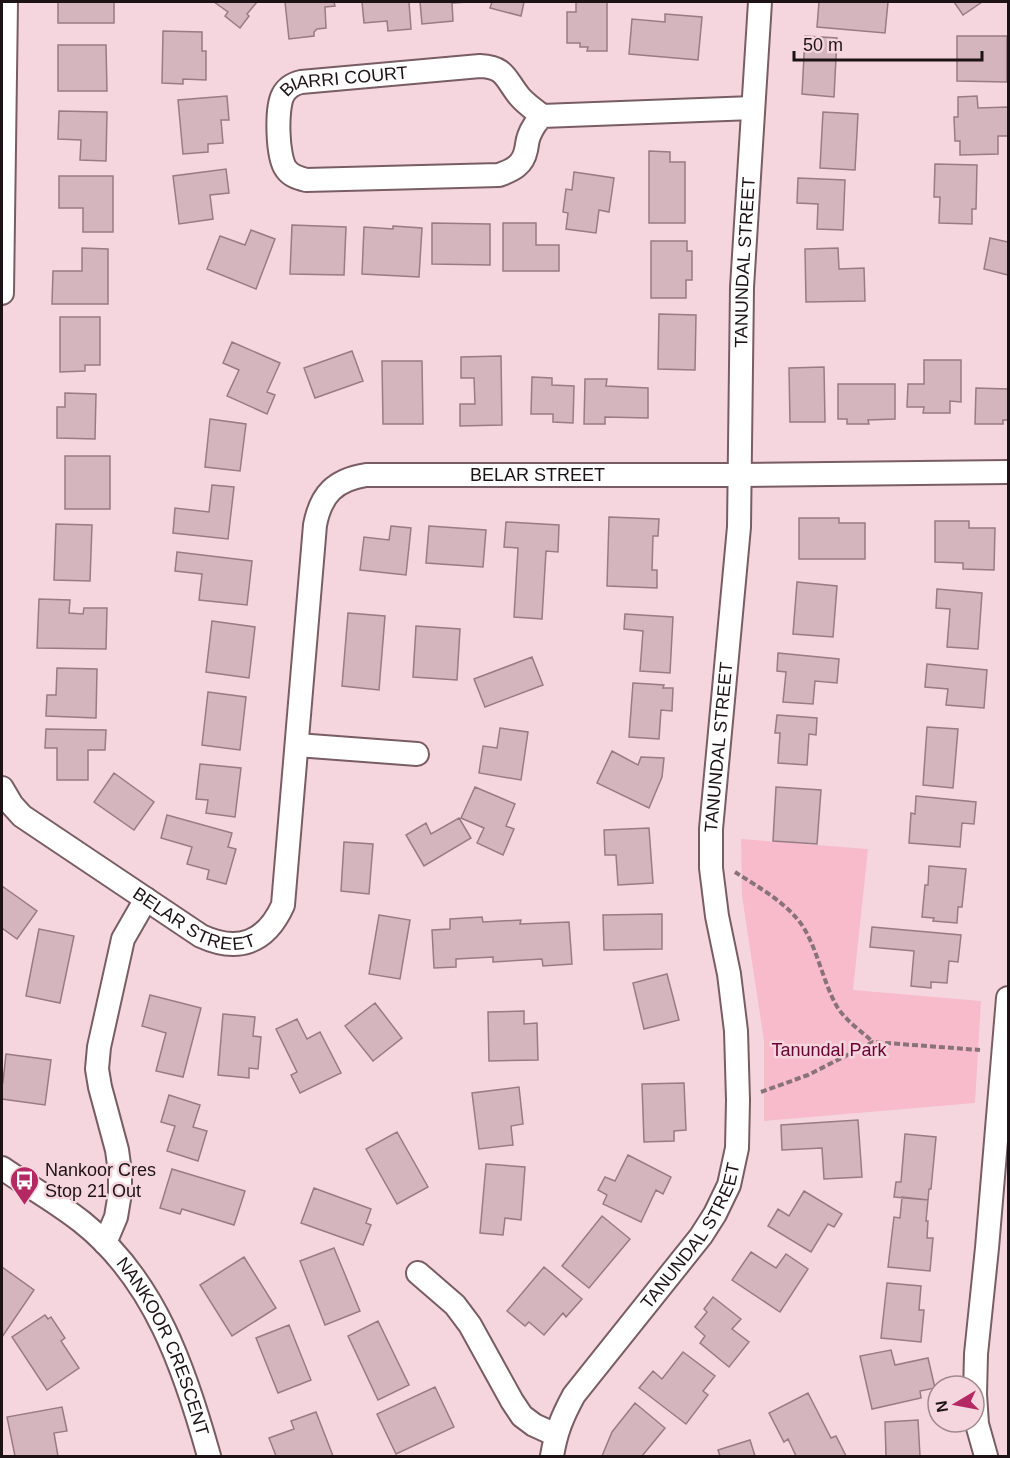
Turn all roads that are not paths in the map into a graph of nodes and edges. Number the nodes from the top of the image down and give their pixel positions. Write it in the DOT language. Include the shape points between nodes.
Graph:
graph roads {
  1 [pos="6,2"];
  2 [pos="760,2"];
  3 [pos="753,108"];
  4 [pos="542,116"];
  5 [pos="2,293"];
  6 [pos="1008,472"];
  7 [pos="740,475"];
  8 [pos="297,745"];
  9 [pos="417,754"];
  10 [pos="2,788"];
  11 [pos="146,899"];
  12 [pos="1008,998"];
  13 [pos="2,1168"];
  14 [pos="105,1243"];
  15 [pos="998,1249"];
  16 [pos="418,1273"];
  17 [pos="554,1446"];
  18 [pos="209,1456"];
  19 [pos="986,1456"];
  1 -- 5 [label="street"];
  2 -- 3 [label="street, TANUNDAL STREET"];
  3 -- 4 [label="street"];
  3 -- 7 [label="street, TANUNDAL STREET" via="742,287"];
  4 -- 4 [label="street, BIARRI COURT" via="528,138 521,164 499,175 306,180 286,170 279,152 279,105 288,88 301,82 491,66 501,70 520,97"];
  6 -- 7 [label="street, BELAR STREET"];
  7 -- 8 [label="street, BELAR STREET" via="366,475 341,482 324,499 315,525"];
  7 -- 17 [label="street, TANUNDAL STREET" via="739,527 711,829 711,868 736,1031 737,1148 729,1185 715,1215 574,1395 562,1417"];
  8 -- 9 [label="street"];
  8 -- 11 [label="street, BELAR STREET" via="283,905 268,930 242,944 214,943"];
  10 -- 11 [label="street, BELAR STREET" via="22,816"];
  11 -- 14 [label="street, NANKOOR CRESCENT" via="123,939 99,1047 100,1087 120,1172 116,1217"];
  12 -- 15 [label="street"];
  13 -- 14 [label="street, NANKOOR CRESCENT"];
  14 -- 18 [label="street, NANKOOR CRESCENT" via="128,1268 161,1322 178,1359"];
  15 -- 19 [label="street" via="976,1354 977,1424"];
  16 -- 17 [label="street, TANUNDAL STREET" via="455,1305 522,1416"];
}
